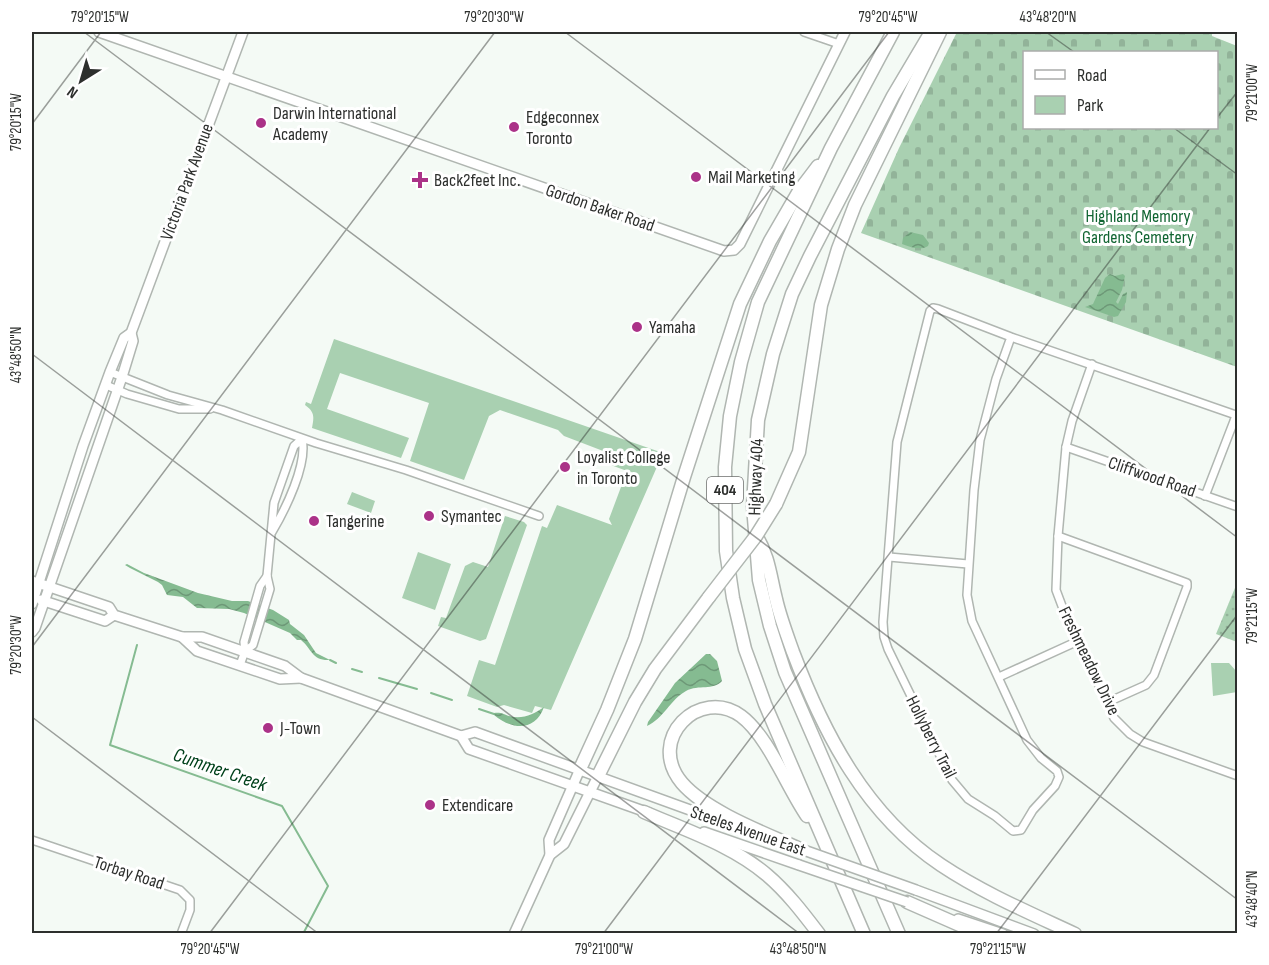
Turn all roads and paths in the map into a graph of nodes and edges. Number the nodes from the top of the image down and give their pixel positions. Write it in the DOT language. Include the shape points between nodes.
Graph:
graph roads {
  1 [pos="99,32"];
  2 [pos="243,32"];
  3 [pos="804,32"];
  4 [pos="845,32"];
  5 [pos="893,32"];
  6 [pos="931,32"];
  7 [pos="940,32"];
  8 [pos="839,44"];
  9 [pos="226,77"];
  10 [pos="831,148"];
  11 [pos="131,333"];
  12 [pos="1011,337"];
  13 [pos="1092,364"];
  14 [pos="110,372"];
  15 [pos="122,377"];
  16 [pos="106,385"];
  17 [pos="117,390"];
  18 [pos="222,410"];
  19 [pos="302,439"];
  20 [pos="1066,447"];
  21 [pos="1205,496"];
  22 [pos="1238,507"];
  23 [pos="539,516"];
  24 [pos="272,532"];
  25 [pos="755,534"];
  26 [pos="1058,536"];
  27 [pos="889,557"];
  28 [pos="968,564"];
  29 [pos="267,576"];
  30 [pos="35,582"];
  31 [pos="51,587"];
  32 [pos="32,600"];
  33 [pos="45,602"];
  34 [pos="114,615"];
  35 [pos="32,632"];
  36 [pos="182,638"];
  37 [pos="1078,641"];
  38 [pos="245,651"];
  39 [pos="240,665"];
  40 [pos="999,676"];
  41 [pos="301,678"];
  42 [pos="1108,702"];
  43 [pos="461,736"];
  44 [pos="580,769"];
  45 [pos="598,776"];
  46 [pos="1238,776"];
  47 [pos="573,786"];
  48 [pos="590,792"];
  49 [pos="644,812"];
  50 [pos="820,835"];
  51 [pos="32,840"];
  52 [pos="798,848"];
  53 [pos="550,855"];
  54 [pos="907,902"];
  55 [pos="890,912"];
  56 [pos="181,933"];
  57 [pos="514,933"];
  58 [pos="819,933"];
  59 [pos="864,933"];
  60 [pos="899,933"];
  61 [pos="904,933"];
  62 [pos="980,933"];
  63 [pos="1003,933"];
  64 [pos="1034,933"];
  65 [pos="1076,933"];
  1 -- 9 [label="main road, Gordon Baker Road"];
  2 -- 9 [label="main road, Victoria Park Avenue"];
  3 -- 8 [label="street"];
  4 -- 8 [label="main road, Gordon Baker Road"];
  5 -- 10 [label="highway, Highway 404 / 404"];
  6 -- 25 [label="highway, Highway 404 / 404" via="893,96 792,294 758,420"];
  7 -- 45 [label="highway, bridge" via="855,205 838,249 821,305 799,452 776,504 655,669"];
  8 -- 9 [label="main road, Gordon Baker Road" via="740,244 734,250 724,251"];
  9 -- 11 [label="main road, Victoria Park Avenue"];
  10 -- 44 [label="highway" via="799,191 740,304 635,639"];
  10 -- 50 [label="highway, Highway 404 / 404" via="758,303 741,362 725,467 726,551 745,649"];
  11 -- 14 [label="main road, Victoria Park Avenue" via="124,338"];
  11 -- 15 [label="main road, Victoria Park Avenue" via="133,341"];
  12 -- 13 [label="street, Hollyberry Trail"];
  12 -- 27 [label="street, Hollyberry Trail" via="938,309 930,311 897,442"];
  12 -- 28 [label="street, Hollyberry Trail" via="982,426"];
  13 -- 20 [label="street, Freshmeadow Drive"];
  13 -- 21 [label="street, Hollyberry Trail" via="1236,415"];
  14 -- 15 [label="street"];
  14 -- 16 [label="main road, Victoria Park Avenue"];
  15 -- 17 [label="main road, Victoria Park Avenue"];
  15 -- 18 [label="street"];
  16 -- 17 [label="street"];
  16 -- 30 [label="main road, Victoria Park Avenue"];
  17 -- 18 [label="street" via="179,409"];
  17 -- 31 [label="main road, Victoria Park Avenue"];
  18 -- 19 [label="street"];
  19 -- 23 [label="street"];
  19 -- 24 [label="street" via="294,446 274,503"];
  19 -- 24 [label="street" via="305,450 291,494"];
  20 -- 21 [label="street, Cliffwood Road"];
  20 -- 26 [label="street, Freshmeadow Drive"];
  21 -- 22 [label="street, Cliffwood Road"];
  24 -- 29 [label="street"];
  25 -- 55 [label="highway, Highway 404 / 404" via="759,580 784,672"];
  25 -- 65 [label="highway" via="766,553 777,602 806,683 850,773 877,808 909,841 957,875"];
  26 -- 37 [label="street, Freshmeadow Drive" via="1056,591"];
  26 -- 42 [label="street" via="1187,583 1154,675 1146,685"];
  27 -- 28 [label="street"];
  27 -- 40 [label="street, Hollyberry Trail" via="883,624 888,650 955,784 974,803 1017,832 1059,777 1058,771 1027,740"];
  28 -- 40 [label="street, Hollyberry Trail" via="968,607"];
  29 -- 38 [label="street" via="260,586"];
  29 -- 38 [label="street" via="270,589 253,645"];
  30 -- 31 [label="main road, Steeles Avenue East"];
  30 -- 32 [label="main road, Victoria Park Avenue"];
  31 -- 33 [label="main road, Victoria Park Avenue"];
  31 -- 34 [label="main road, Steeles Avenue East" via="109,607"];
  32 -- 33 [label="main road, Steeles Avenue East"];
  33 -- 34 [label="main road, Steeles Avenue East" via="105,621"];
  33 -- 35 [label="main road, Victoria Park Avenue"];
  34 -- 36 [label="main road, Steeles Avenue East"];
  36 -- 38 [label="main road, Steeles Avenue East" via="202,636"];
  36 -- 39 [label="main road, Steeles Avenue East" via="197,651"];
  37 -- 40 [label="street"];
  37 -- 42 [label="street, Freshmeadow Drive"];
  38 -- 39 [label="street"];
  38 -- 41 [label="main road, Steeles Avenue East" via="285,666"];
  39 -- 41 [label="main road, Steeles Avenue East" via="280,679"];
  41 -- 43 [label="main road, Steeles Avenue East"];
  42 -- 46 [label="street, Freshmeadow Drive" via="1114,718 1143,742"];
  43 -- 44 [label="main road, Steeles Avenue East" via="475,732"];
  43 -- 47 [label="main road, Steeles Avenue East" via="469,749"];
  44 -- 45 [label="main road, Steeles Avenue East"];
  44 -- 47 [label="main road"];
  45 -- 48 [label="main road"];
  45 -- 52 [label="main road, Steeles Avenue East"];
  47 -- 48 [label="main road, Steeles Avenue East"];
  47 -- 53 [label="main road" via="549,840"];
  48 -- 49 [label="main road, Steeles Avenue East"];
  48 -- 53 [label="main road" via="564,844"];
  49 -- 54 [label="main road, Steeles Avenue East, bridge"];
  49 -- 58 [label="highway" via="746,860 785,892"];
  50 -- 52 [label="highway" via="755,729 741,716 711,708 691,714 678,724 670,742 675,774 684,785 724,814"];
  50 -- 59 [label="highway, Highway 404 / 404"];
  51 -- 56 [label="street, Torbay Road" via="180,890 190,900"];
  52 -- 64 [label="main road, Steeles Avenue East, bridge"];
  53 -- 57 [label="main road"];
  54 -- 62 [label="highway"];
  54 -- 63 [label="main road, Steeles Avenue East"];
  55 -- 60 [label="highway, Highway 404 / 404"];
  55 -- 61 [label="highway"];
}
